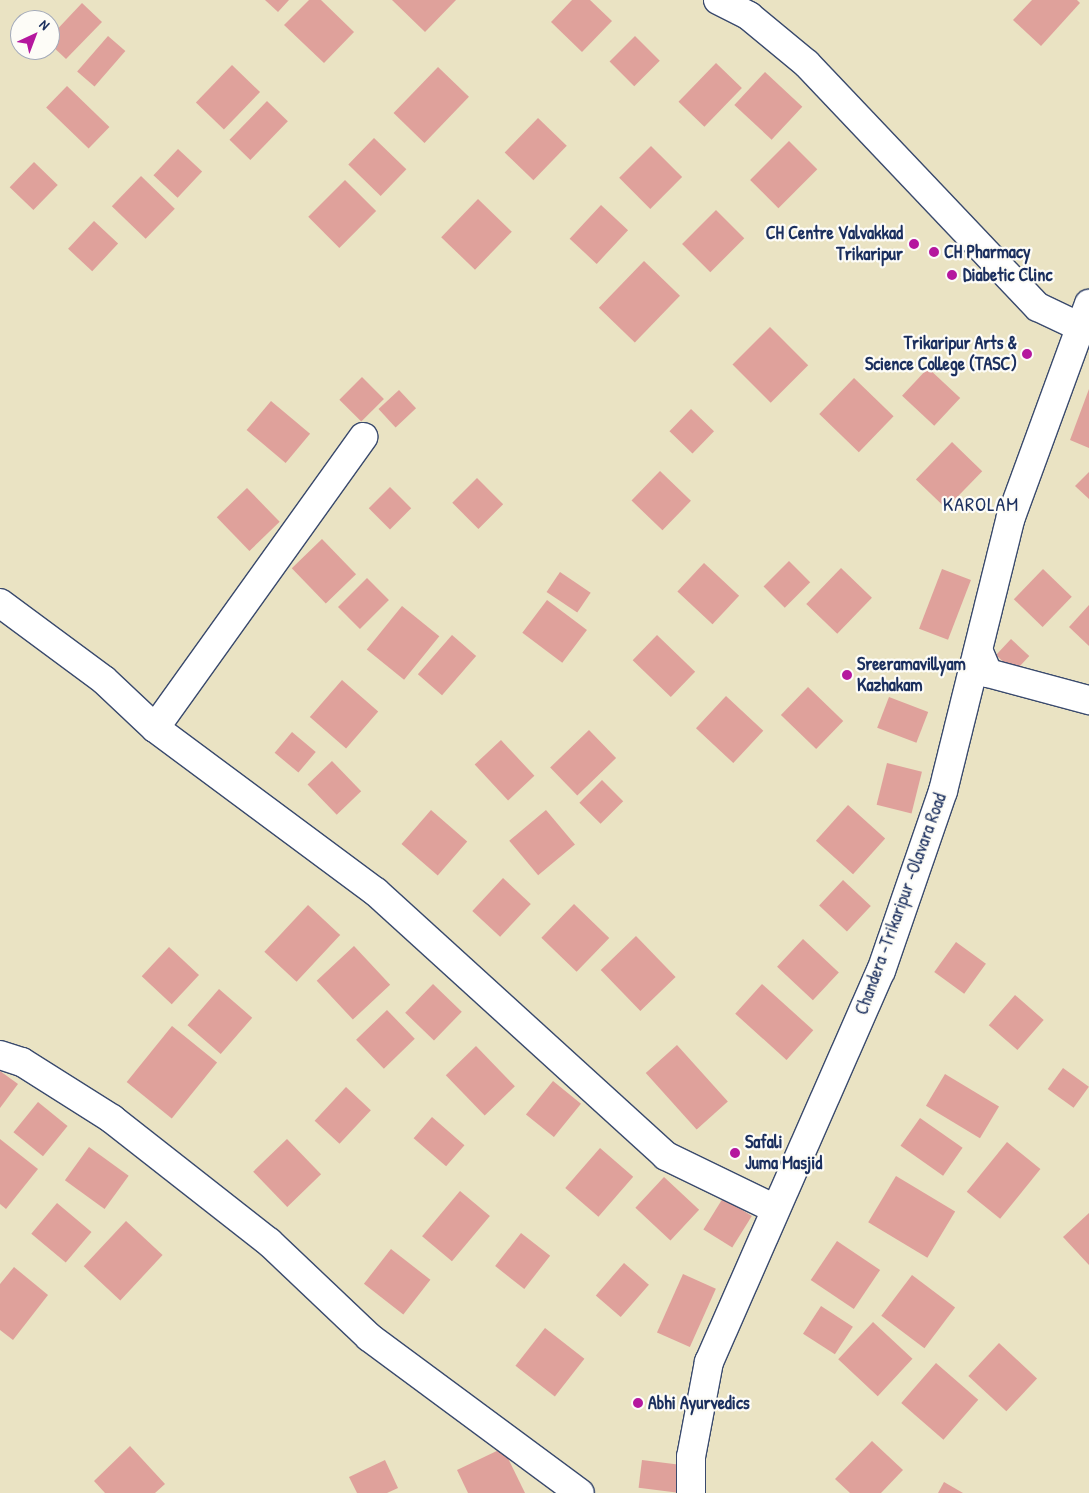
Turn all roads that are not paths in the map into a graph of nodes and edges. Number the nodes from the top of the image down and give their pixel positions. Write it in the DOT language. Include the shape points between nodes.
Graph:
graph roads {
  1 [pos="718,0"];
  2 [pos="1083,315"];
  3 [pos="363,437"];
  4 [pos="0,603"];
  5 [pos="979,652"];
  6 [pos="1089,700"];
  7 [pos="155,728"];
  8 [pos="0,1055"];
  9 [pos="775,1209"];
  10 [pos="580,1493"];
  11 [pos="691,1493"];
  1 -- 2 [label="street" via="749,16 807,64 1038,307"];
  2 -- 5 [label="street, Chandera -Trikaripur -Olavara Road" via="1011,517"];
  3 -- 7 [label="street"];
  4 -- 7 [label="street" via="104,680"];
  5 -- 6 [label="street" via="988,673"];
  5 -- 9 [label="street, Chandera -Trikaripur -Olavara Road" via="942,791 881,971"];
  7 -- 9 [label="street" via="376,892 666,1156"];
  8 -- 10 [label="street" via="22,1062 112,1120 269,1242 369,1337"];
  9 -- 11 [label="street, Chandera -Trikaripur -Olavara Road" via="709,1362 690,1457"];
}
